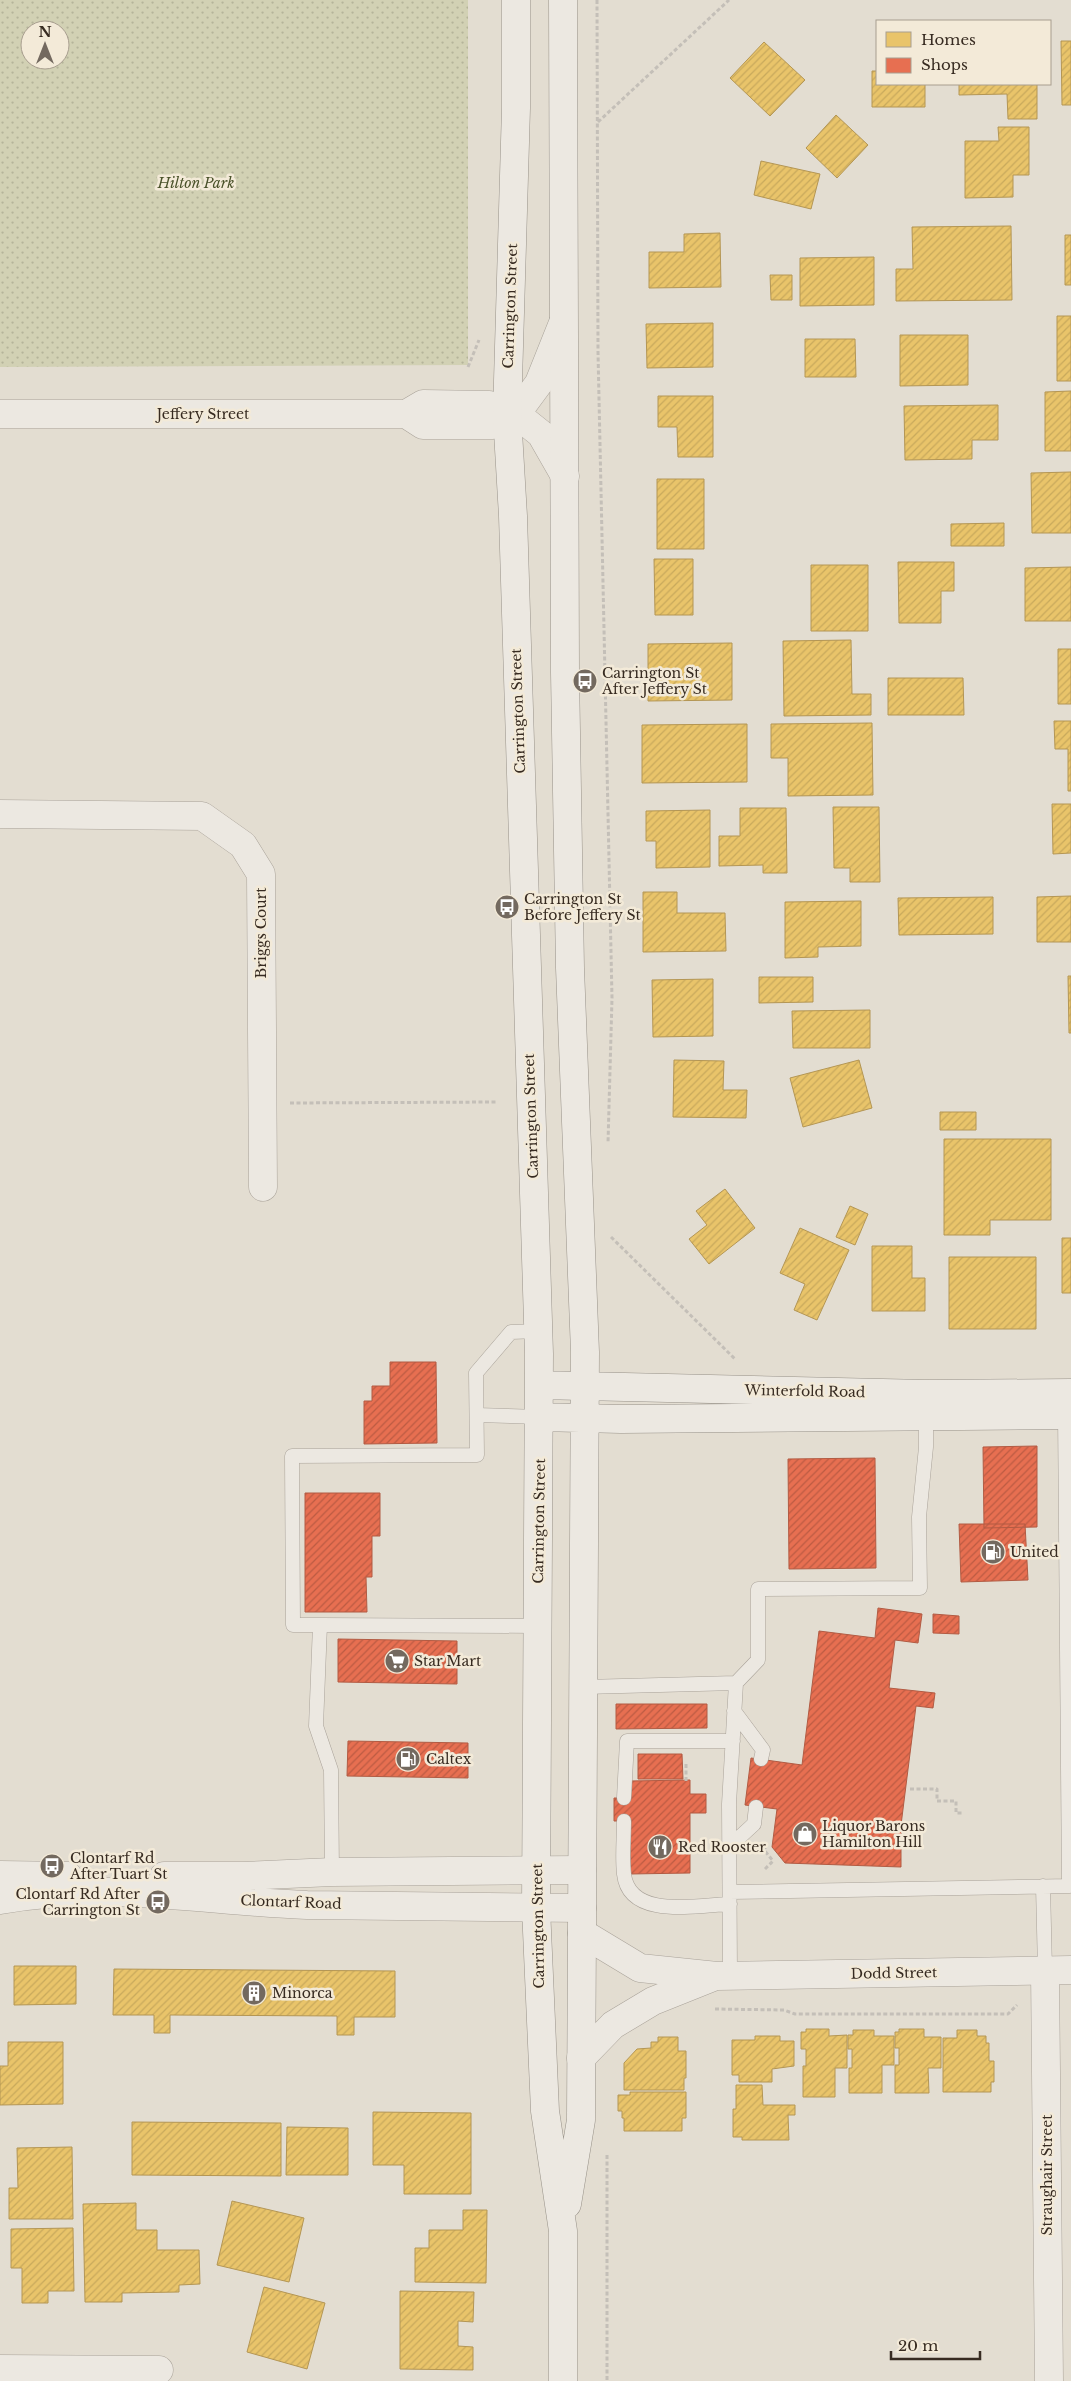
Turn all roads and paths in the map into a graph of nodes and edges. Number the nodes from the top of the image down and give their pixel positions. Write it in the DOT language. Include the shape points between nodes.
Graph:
graph roads {
  1 [pos="516,0"];
  2 [pos="563,0"];
  3 [pos="597,0"];
  4 [pos="730,0"];
  5 [pos="598,122"];
  6 [pos="565,319"];
  7 [pos="0,414"];
  8 [pos="508,415"];
  9 [pos="565,476"];
  10 [pos="0,814"];
  11 [pos="496,1102"];
  12 [pos="262,1103"];
  13 [pos="608,1145"];
  14 [pos="263,1187"];
  15 [pos="606,1233"];
  16 [pos="538,1331"];
  17 [pos="735,1359"];
  18 [pos="539,1385"];
  19 [pos="585,1385"];
  20 [pos="926,1404"];
  21 [pos="1068,1404"];
  22 [pos="477,1415"];
  23 [pos="539,1417"];
  24 [pos="585,1418"];
  25 [pos="320,1625"];
  26 [pos="536,1626"];
  27 [pos="736,1683"];
  28 [pos="584,1687"];
  29 [pos="734,1711"];
  30 [pos="733,1741"];
  31 [pos="762,1760"];
  32 [pos="910,1790"];
  33 [pos="624,1798"];
  34 [pos="755,1811"];
  35 [pos="963,1813"];
  36 [pos="624,1820"];
  37 [pos="729,1847"];
  38 [pos="536,1870"];
  39 [pos="582,1870"];
  40 [pos="332,1872"];
  41 [pos="0,1875"];
  42 [pos="1043,1886"];
  43 [pos="761,1891"];
  44 [pos="730,1898"];
  45 [pos="0,1900"];
  46 [pos="536,1908"];
  47 [pos="582,1920"];
  48 [pos="1058,1970"];
  49 [pos="724,1975"];
  50 [pos="1021,2001"];
  51 [pos="707,2010"];
  52 [pos="581,2058"];
  53 [pos="607,2147"];
  54 [pos="563,2231"];
  55 [pos="0,2369"];
  56 [pos="159,2370"];
  57 [pos="564,2381"];
  58 [pos="607,2381"];
  59 [pos="1048,2381"];
  1 -- 8 [label="main road, Carrington Street"];
  2 -- 6 [label="main road, Carrington Street"];
  3 -- 5 [label="path"];
  4 -- 5 [label="path"];
  5 -- 13 [label="path" via="598,352 612,998"];
  6 -- 8 [label="main road" via="539,383 525,402"];
  6 -- 9 [label="main road, Carrington Street"];
  7 -- 8 [label="main road, Jeffery Street" via="406,414 423,404 450,404 489,405"];
  8 -- 9 [label="main road, Jeffery Street" via="526,422 541,434"];
  8 -- 16 [label="main road, Carrington Street"];
  9 -- 19 [label="main road, Carrington Street" via="570,958"];
  10 -- 12 [label="main road, Briggs Court" via="202,816 242,845 260,874"];
  11 -- 12 [label="path"];
  12 -- 14 [label="main road, Briggs Court"];
  15 -- 17 [label="path"];
  16 -- 18 [label="main road, Carrington Street"];
  16 -- 22 [label="lane" via="511,1332 476,1374"];
  18 -- 19 [label="main road, Winterfold Road"];
  18 -- 23 [label="main road, Carrington Street"];
  19 -- 20 [label="main road, Winterfold Road"];
  19 -- 24 [label="main road, Carrington Street"];
  20 -- 21 [label="main road, Winterfold Road"];
  20 -- 24 [label="main road, Winterfold Road"];
  20 -- 27 [label="lane" via="926,1447 919,1517 920,1588 758,1589 758,1660"];
  21 -- 42 [label="lane" via="1069,1886"];
  22 -- 23 [label="lane"];
  22 -- 25 [label="lane" via="477,1455 292,1456 293,1625"];
  23 -- 24 [label="main road, Winterfold Road"];
  23 -- 26 [label="main road, Carrington Street"];
  24 -- 28 [label="main road, Carrington Street"];
  25 -- 26 [label="lane"];
  25 -- 40 [label="lane" via="316,1726 330,1770"];
  26 -- 38 [label="main road, Carrington Street"];
  27 -- 28 [label="lane"];
  27 -- 29 [label="lane"];
  28 -- 39 [label="main road, Carrington Street"];
  29 -- 30 [label="lane"];
  29 -- 31 [label="lane" via="763,1750"];
  30 -- 33 [label="lane" via="627,1741"];
  30 -- 37 [label="lane"];
  32 -- 35 [label="path" via="937,1790 937,1801 956,1801 956,1813"];
  34 -- 37 [label="lane" via="754,1824"];
  34 -- 43 [label="path" via="768,1817 765,1850 773,1861 761,1872"];
  36 -- 44 [label="lane" via="624,1876 628,1887 644,1904 657,1907"];
  37 -- 44 [label="lane"];
  38 -- 39 [label="main road, Clontarf Road"];
  38 -- 40 [label="main road, Clontarf Road"];
  38 -- 46 [label="main road, Carrington Street"];
  39 -- 47 [label="main road, Carrington Street"];
  40 -- 41 [label="main road, Clontarf Road" via="244,1876"];
  42 -- 43 [label="lane"];
  42 -- 48 [label="lane"];
  43 -- 44 [label="lane"];
  44 -- 49 [label="lane"];
  45 -- 46 [label="main road, Clontarf Road" via="48,1893 95,1892 198,1895 307,1905"];
  46 -- 47 [label="main road, Clontarf Road"];
  46 -- 54 [label="main road, Carrington Street" via="545,2112"];
  47 -- 49 [label="main road, Dodd Street" via="640,1968"];
  47 -- 52 [label="main road, Carrington Street"];
  48 -- 49 [label="main road, Dodd Street"];
  48 -- 59 [label="main road, Straughair Street"];
  49 -- 52 [label="main road, Dodd Street" via="653,2001 613,2025"];
  50 -- 51 [label="path" via="1008,2014 796,2014 784,2010"];
  52 -- 54 [label="main road, Carrington Street" via="581,2120"];
  53 -- 58 [label="path"];
  54 -- 57 [label="main road, Carrington Street"];
  55 -- 56 [label="main road"];
}
